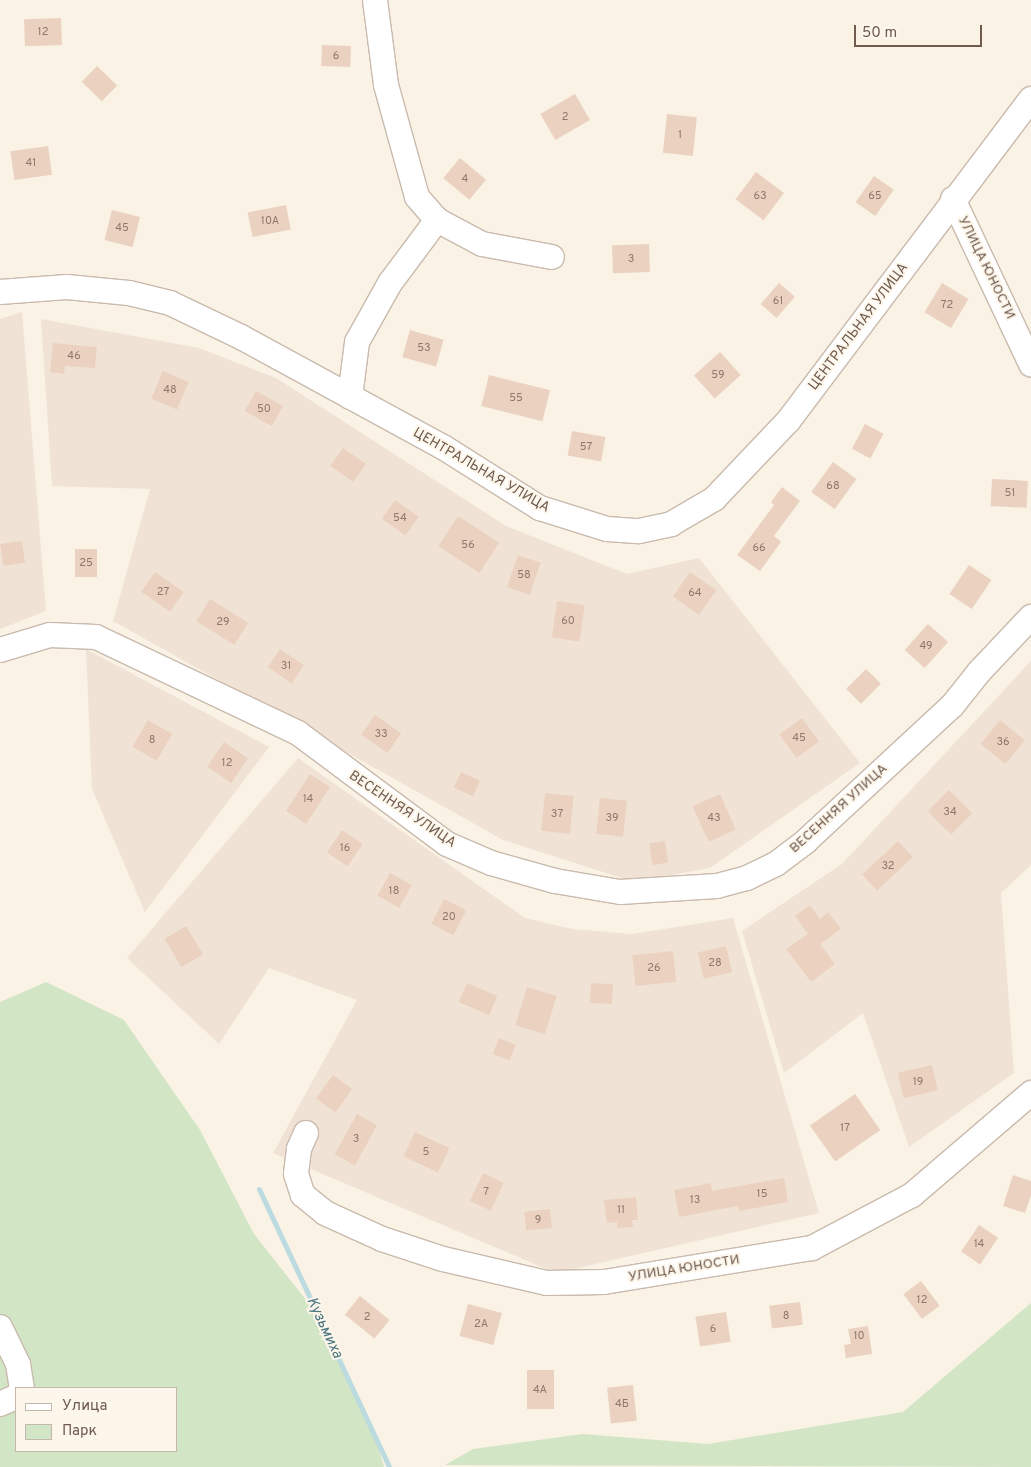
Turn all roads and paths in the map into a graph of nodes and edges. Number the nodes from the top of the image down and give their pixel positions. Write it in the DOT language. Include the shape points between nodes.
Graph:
graph roads {
  1 [pos="375,0"];
  2 [pos="1031,99"];
  3 [pos="953,199"];
  4 [pos="437,220"];
  5 [pos="552,258"];
  6 [pos="0,292"];
  7 [pos="1031,364"];
  8 [pos="350,397"];
  9 [pos="1031,618"];
  10 [pos="0,650"];
  11 [pos="1031,1092"];
  12 [pos="306,1133"];
  13 [pos="0,1327"];
  14 [pos="22,1387"];
  15 [pos="15,1397"];
  16 [pos="0,1404"];
  1 -- 4 [label="street" via="386,84 405,159 418,197"];
  2 -- 3 [label="street, ЦЕНТРАЛЬНАЯ УЛИЦА"];
  3 -- 7 [label="street, УЛИЦА ЮНОСТИ"];
  3 -- 8 [label="street, ЦЕНТРАЛЬНАЯ УЛИЦА" via="789,420 714,499 671,524 639,531 607,529 540,508 443,447"];
  4 -- 5 [label="street" via="482,244"];
  4 -- 8 [label="street" via="390,283 357,342"];
  6 -- 8 [label="street, ЦЕНТРАЛЬНАЯ УЛИЦА" via="67,287 129,293 170,303 241,337"];
  9 -- 10 [label="street, ВЕСЕННЯЯ УЛИЦА" via="979,672 952,706 806,842 776,864 747,878 717,886 620,892 555,881 491,863 447,844 298,733 118,645 96,637 50,635"];
  11 -- 12 [label="street, УЛИЦА ЮНОСТИ" via="912,1195 812,1248 604,1282 547,1283 443,1260 382,1239 325,1213 303,1195 296,1174 299,1149"];
  13 -- 14 [label="street" via="18,1364"];
  15 -- 16 [label="street"];
}
